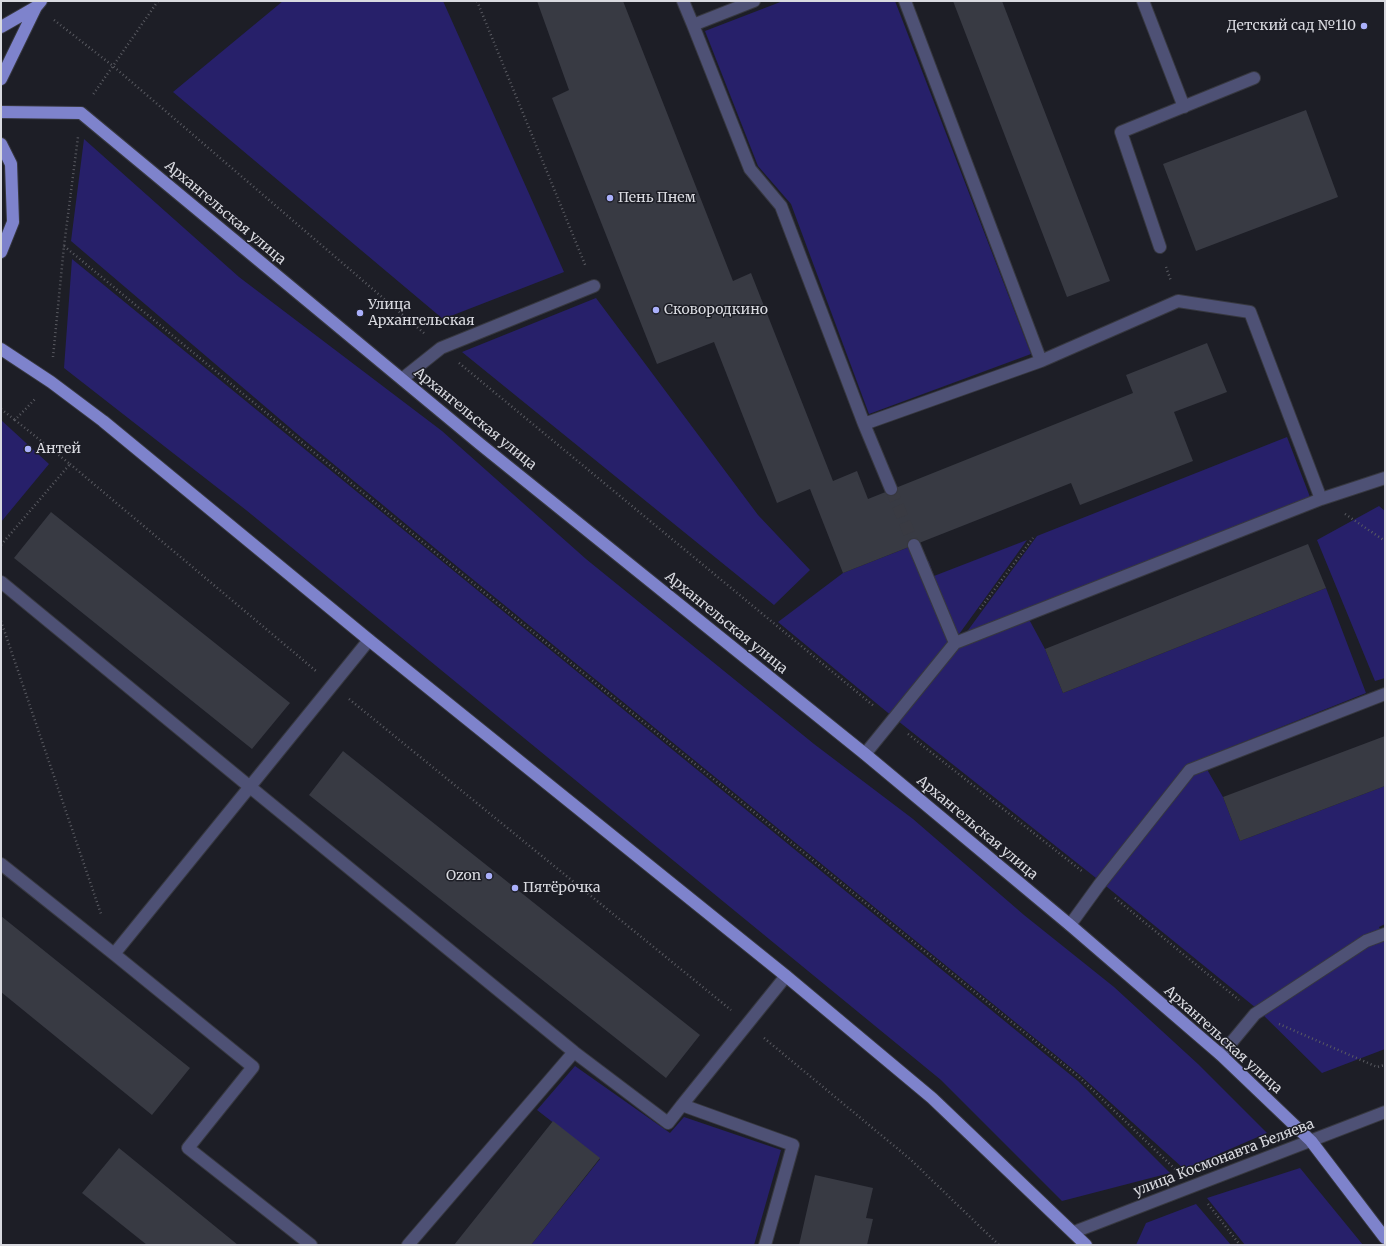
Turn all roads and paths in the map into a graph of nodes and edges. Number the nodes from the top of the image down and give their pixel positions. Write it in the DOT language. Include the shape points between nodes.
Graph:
graph roads {
  1 [pos="158,1"];
  2 [pos="477,1"];
  3 [pos="683,1"];
  4 [pos="754,1"];
  5 [pos="906,1"];
  6 [pos="1143,1"];
  7 [pos="39,4"];
  8 [pos="693,25"];
  9 [pos="1,27"];
  10 [pos="113,66"];
  11 [pos="1254,78"];
  12 [pos="1,79"];
  13 [pos="1184,106"];
  14 [pos="1,112"];
  15 [pos="81,113"];
  16 [pos="1,144"];
  17 [pos="64,246"];
  18 [pos="1160,248"];
  19 [pos="1,252"];
  20 [pos="594,286"];
  21 [pos="1178,301"];
  22 [pos="441,348"];
  23 [pos="1,349"];
  24 [pos="1041,361"];
  25 [pos="402,379"];
  26 [pos="51,382"];
  27 [pos="1,409"];
  28 [pos="15,420"];
  29 [pos="864,424"];
  30 [pos="70,464"];
  31 [pos="1385,478"];
  32 [pos="891,489"];
  33 [pos="1321,499"];
  34 [pos="1032,538"];
  35 [pos="1385,541"];
  36 [pos="1,545"];
  37 [pos="914,545"];
  38 [pos="1,582"];
  39 [pos="978,612"];
  40 [pos="1,621"];
  41 [pos="369,640"];
  42 [pos="955,643"];
  43 [pos="333,686"];
  44 [pos="1385,694"];
  45 [pos="892,721"];
  46 [pos="865,754"];
  47 [pos="250,787"];
  48 [pos="1,864"];
  49 [pos="1099,885"];
  50 [pos="101,916"];
  51 [pos="1070,925"];
  52 [pos="1385,934"];
  53 [pos="114,954"];
  54 [pos="786,976"];
  55 [pos="1256,1014"];
  56 [pos="747,1024"];
  57 [pos="574,1052"];
  58 [pos="1221,1055"];
  59 [pos="1385,1065"];
  60 [pos="682,1105"];
  61 [pos="1385,1112"];
  62 [pos="1311,1141"];
  63 [pos="1193,1186"];
  64 [pos="1074,1232"];
  65 [pos="1385,1238"];
  66 [pos="311,1245"];
  67 [pos="408,1245"];
  68 [pos="765,1245"];
  69 [pos="999,1245"];
  70 [pos="1086,1245"];
  71 [pos="1240,1245"];
  1 -- 10 [label="path"];
  2 -- 20 [label="path"];
  3 -- 8 [label="street"];
  4 -- 8 [label="street"];
  5 -- 24 [label="street"];
  6 -- 13 [label="street"];
  7 -- 9 [label="main road"];
  7 -- 10 [label="path"];
  7 -- 12 [label="main road"];
  8 -- 29 [label="street" via="750,169 781,206"];
  10 -- 15 [label="path"];
  10 -- 22 [label="path"];
  11 -- 13 [label="street"];
  13 -- 18 [label="street" via="1121,132"];
  14 -- 15 [label="main road"];
  15 -- 17 [label="path"];
  15 -- 25 [label="main road, Архангельская улица"];
  16 -- 19 [label="main road" via="11,164 13,222"];
  17 -- 26 [label="path"];
  17 -- 63 [label="path" via="1079,1078"];
  18 -- 21 [label="path"];
  20 -- 22 [label="street"];
  21 -- 24 [label="street"];
  21 -- 33 [label="street" via="1250,312"];
  22 -- 25 [label="street"];
  22 -- 45 [label="path"];
  23 -- 26 [label="main road"];
  24 -- 29 [label="street"];
  25 -- 46 [label="main road, Архангельская улица"];
  26 -- 28 [label="path"];
  26 -- 41 [label="main road" via="104,421"];
  27 -- 28 [label="path"];
  28 -- 30 [label="path"];
  29 -- 32 [label="street"];
  30 -- 36 [label="path"];
  30 -- 43 [label="path"];
  31 -- 33 [label="street"];
  33 -- 35 [label="path"];
  33 -- 42 [label="street"];
  34 -- 39 [label="path"];
  37 -- 42 [label="street"];
  38 -- 47 [label="street"];
  40 -- 50 [label="path"];
  41 -- 43 [label="street"];
  41 -- 54 [label="main road"];
  42 -- 45 [label="street"];
  43 -- 47 [label="street"];
  43 -- 56 [label="path"];
  44 -- 49 [label="street" via="1190,770"];
  45 -- 46 [label="street"];
  45 -- 49 [label="path"];
  46 -- 51 [label="main road, Архангельская улица"];
  47 -- 53 [label="street"];
  47 -- 57 [label="street"];
  48 -- 53 [label="street"];
  49 -- 51 [label="street"];
  49 -- 55 [label="path"];
  51 -- 58 [label="main road, Архангельская улица"];
  52 -- 55 [label="street" via="1366,941"];
  53 -- 66 [label="street" via="252,1068 188,1148"];
  54 -- 56 [label="street"];
  54 -- 64 [label="main road" via="932,1098"];
  55 -- 58 [label="street"];
  55 -- 59 [label="path" via="1377,1067"];
  56 -- 60 [label="street"];
  56 -- 69 [label="path" via="910,1159"];
  57 -- 60 [label="street" via="668,1122"];
  57 -- 67 [label="street"];
  58 -- 62 [label="main road, Архангельская улица"];
  60 -- 68 [label="street" via="793,1145"];
  61 -- 62 [label="street, улица Космонавта Беляева"];
  62 -- 63 [label="street, улица Космонавта Беляева"];
  62 -- 65 [label="main road, Архангельская улица"];
  63 -- 64 [label="street, улица Космонавта Беляева"];
  63 -- 71 [label="path"];
  64 -- 70 [label="main road"];
}
